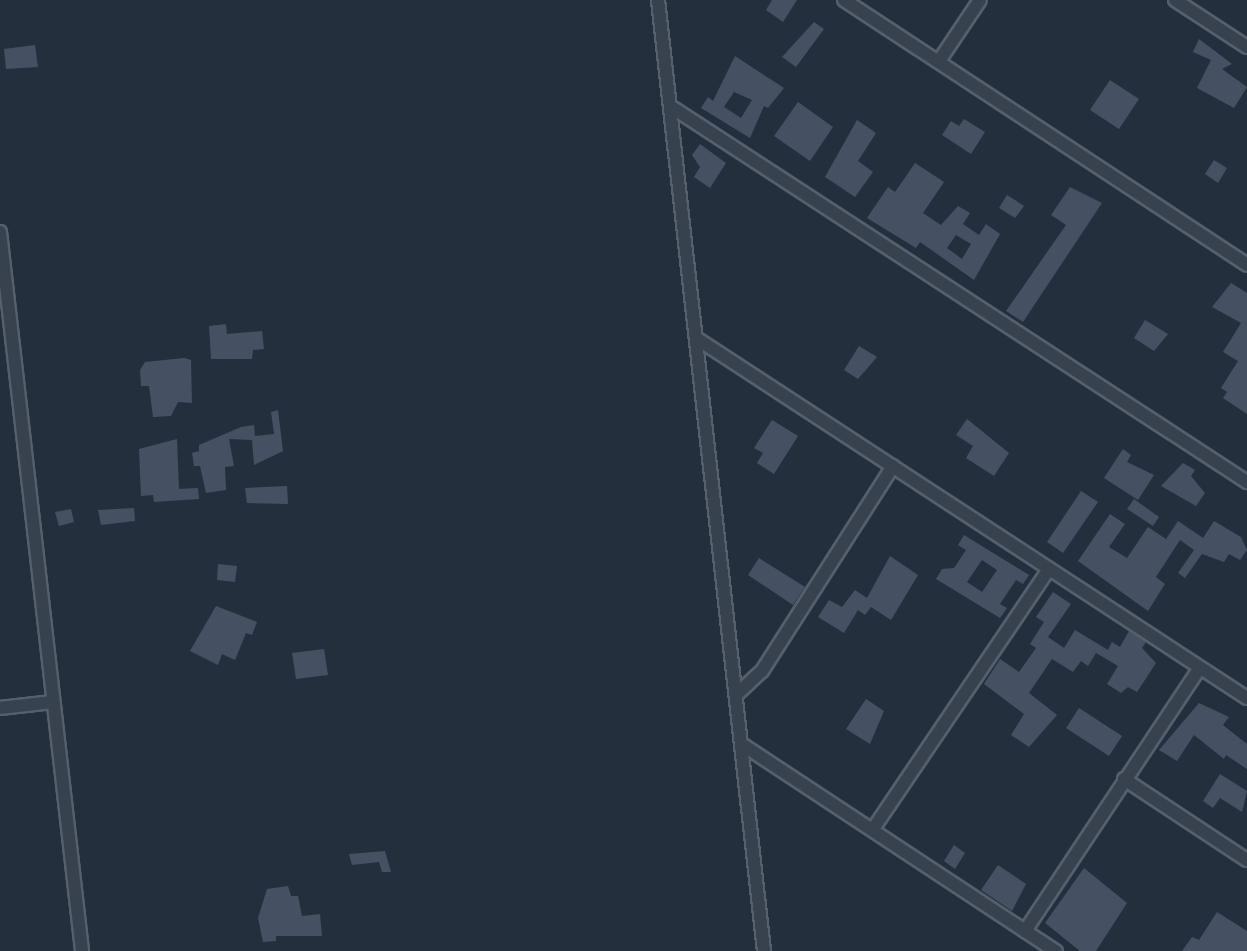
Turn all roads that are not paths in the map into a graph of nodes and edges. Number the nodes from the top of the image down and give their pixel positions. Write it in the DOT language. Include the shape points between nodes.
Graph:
graph roads {
  1 [pos="658,0"];
  2 [pos="844,0"];
  3 [pos="980,0"];
  4 [pos="1175,0"];
  5 [pos="1247,47"];
  6 [pos="939,61"];
  7 [pos="670,106"];
  8 [pos="0,232"];
  9 [pos="1247,265"];
  10 [pos="696,338"];
  11 [pos="893,466"];
  12 [pos="1246,480"];
  13 [pos="1049,569"];
  14 [pos="1200,668"];
  15 [pos="736,695"];
  16 [pos="1247,698"];
  17 [pos="53,702"];
  18 [pos="0,708"];
  19 [pos="743,744"];
  20 [pos="1124,779"];
  21 [pos="873,829"];
  22 [pos="1247,860"];
  23 [pos="1025,931"];
  24 [pos="82,951"];
  25 [pos="764,951"];
  26 [pos="1056,951"];
  1 -- 7 [label="street"];
  2 -- 6 [label="street"];
  3 -- 6 [label="street"];
  4 -- 5 [label="street"];
  6 -- 9 [label="street"];
  7 -- 10 [label="street"];
  7 -- 12 [label="street"];
  8 -- 17 [label="street"];
  10 -- 11 [label="street"];
  10 -- 15 [label="street"];
  11 -- 13 [label="street"];
  11 -- 15 [label="street" via="762,671"];
  13 -- 14 [label="street"];
  13 -- 21 [label="street"];
  14 -- 16 [label="street"];
  14 -- 20 [label="street"];
  15 -- 19 [label="street"];
  17 -- 18 [label="street"];
  17 -- 24 [label="street"];
  19 -- 21 [label="street"];
  19 -- 25 [label="street"];
  20 -- 22 [label="street"];
  20 -- 23 [label="street"];
  21 -- 23 [label="street"];
  23 -- 26 [label="street"];
}
